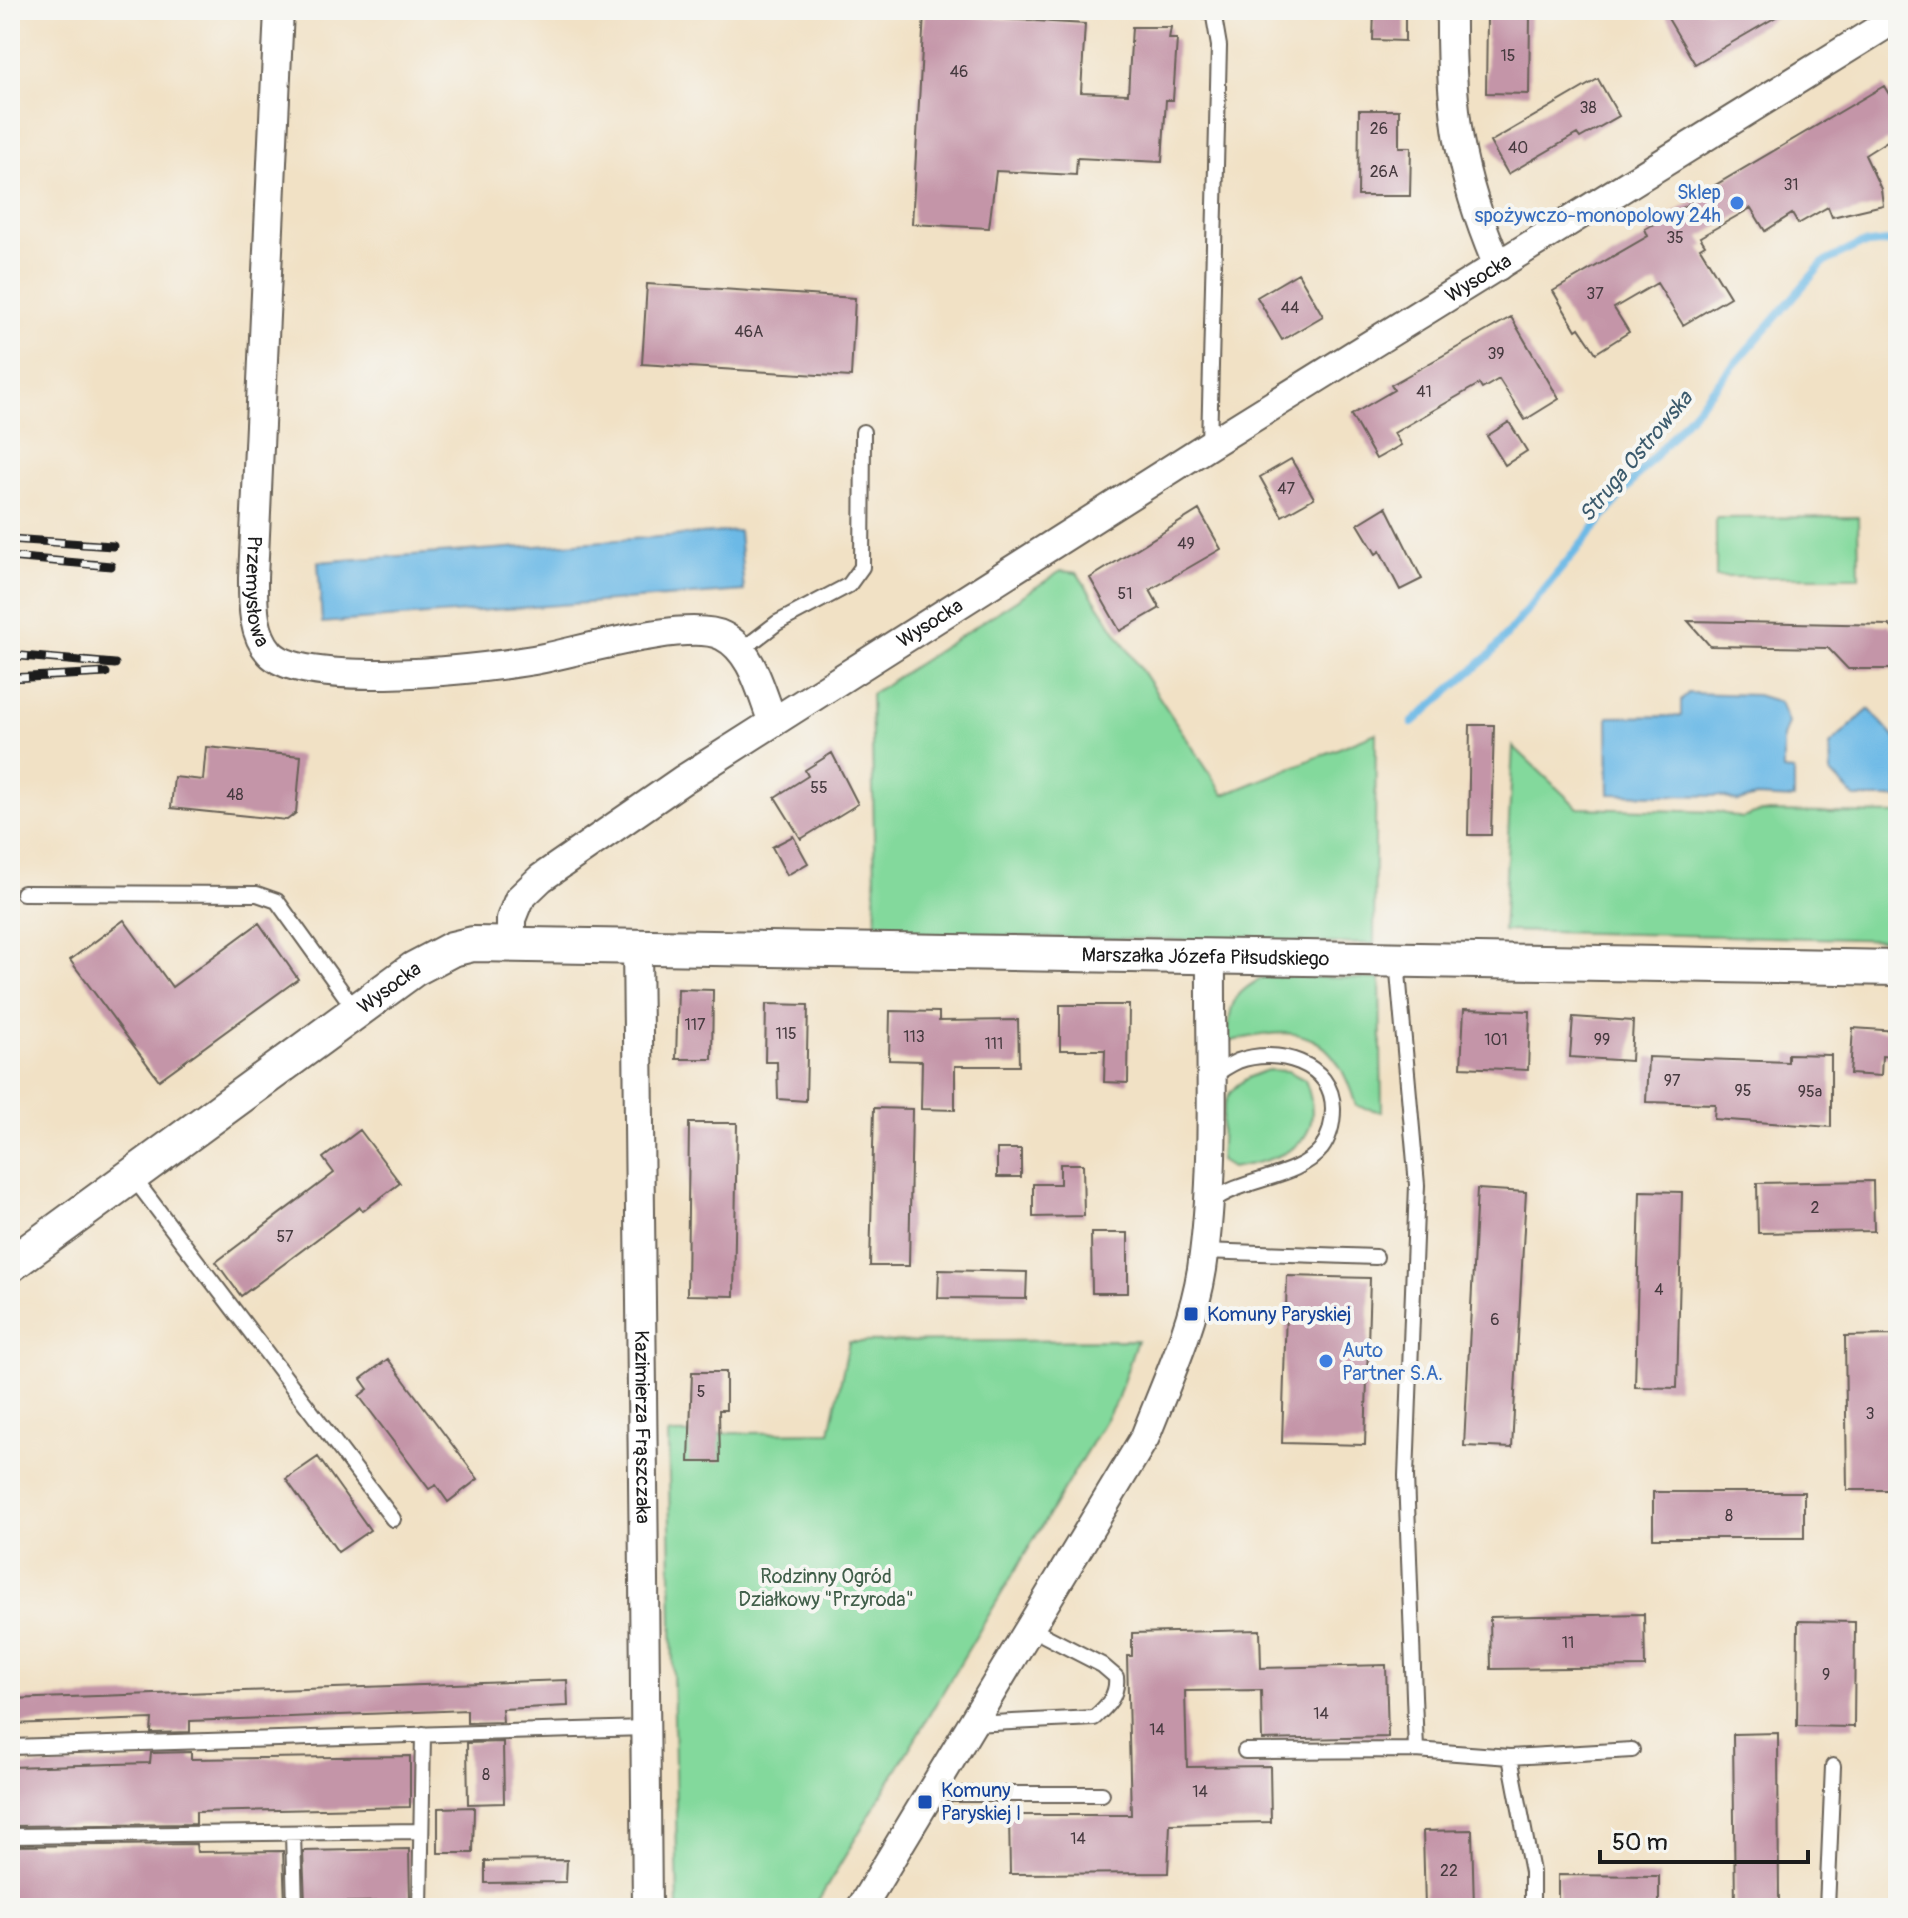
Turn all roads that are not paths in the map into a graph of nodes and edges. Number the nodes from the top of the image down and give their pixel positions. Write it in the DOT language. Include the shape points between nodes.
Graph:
graph roads {
  1 [pos="279,10"];
  2 [pos="1196,10"];
  3 [pos="1451,10"];
  4 [pos="1898,17"];
  5 [pos="1498,266"];
  6 [pos="863,432"];
  7 [pos="1209,445"];
  8 [pos="743,649"];
  9 [pos="773,722"];
  10 [pos="23,893"];
  11 [pos="511,942"];
  12 [pos="637,945"];
  13 [pos="1211,955"];
  14 [pos="1397,961"];
  15 [pos="1898,968"];
  16 [pos="357,1012"];
  17 [pos="1210,1078"];
  18 [pos="132,1176"];
  19 [pos="1207,1205"];
  20 [pos="1203,1251"];
  21 [pos="1376,1257"];
  22 [pos="10,1265"];
  23 [pos="393,1519"];
  24 [pos="1030,1628"];
  25 [pos="972,1724"];
  26 [pos="645,1728"];
  27 [pos="423,1734"];
  28 [pos="10,1747"];
  29 [pos="1416,1750"];
  30 [pos="1632,1750"];
  31 [pos="1245,1751"];
  32 [pos="1510,1757"];
  33 [pos="1833,1766"];
  34 [pos="930,1794"];
  35 [pos="1102,1794"];
  36 [pos="421,1831"];
  37 [pos="293,1833"];
  38 [pos="10,1836"];
  39 [pos="295,1908"];
  40 [pos="420,1908"];
  41 [pos="647,1908"];
  42 [pos="861,1908"];
  43 [pos="1532,1908"];
  44 [pos="1827,1908"];
  1 -- 8 [label="street, Przemysłowa" via="253,578 257,630 270,653 314,672 366,673 482,668 684,631 720,634"];
  2 -- 7 [label="lane" via="1213,11 1219,46"];
  3 -- 5 [label="street" via="1450,78 1457,140 1477,217"];
  4 -- 5 [label="street, Wysocka"];
  5 -- 7 [label="street, Wysocka"];
  6 -- 8 [label="lane" via="862,567 849,585 777,623"];
  7 -- 9 [label="street, Wysocka"];
  8 -- 9 [label="street"];
  9 -- 11 [label="street, Wysocka" via="541,878 519,899 511,919"];
  10 -- 16 [label="lane" via="257,894 277,901"];
  11 -- 12 [label="street, Marszałka Józefa Piłsudskiego"];
  11 -- 16 [label="street, Wysocka" via="452,949 414,969"];
  12 -- 13 [label="street, Marszałka Józefa Piłsudskiego"];
  12 -- 26 [label="street, Kazimierza Frąszczaka"];
  13 -- 14 [label="street, Marszałka Józefa Piłsudskiego"];
  13 -- 17 [label="street"];
  14 -- 15 [label="street, Marszałka Józefa Piłsudskiego"];
  14 -- 29 [label="lane" via="1417,1185 1406,1476"];
  16 -- 18 [label="street, Wysocka"];
  17 -- 19 [label="street"];
  17 -- 19 [label="lane" via="1240,1060 1278,1056 1297,1061 1314,1069 1328,1086 1333,1121 1328,1139 1305,1165 1230,1188"];
  18 -- 22 [label="street, Wysocka"];
  18 -- 23 [label="lane"];
  19 -- 20 [label="street"];
  20 -- 21 [label="lane"];
  20 -- 24 [label="street" via="1189,1322 1145,1437"];
  24 -- 25 [label="street"];
  24 -- 25 [label="lane" via="1116,1677 1110,1702 1094,1718"];
  25 -- 34 [label="street"];
  26 -- 27 [label="lane"];
  26 -- 41 [label="street, Kazimierza Frąszczaka"];
  27 -- 28 [label="lane"];
  27 -- 36 [label="lane"];
  29 -- 31 [label="lane"];
  29 -- 32 [label="lane"];
  30 -- 32 [label="lane"];
  32 -- 43 [label="lane" via="1532,1872"];
  33 -- 44 [label="lane"];
  34 -- 35 [label="lane"];
  34 -- 42 [label="street"];
  36 -- 37 [label="lane"];
  36 -- 40 [label="lane"];
  37 -- 38 [label="lane"];
  37 -- 39 [label="lane"];
}
